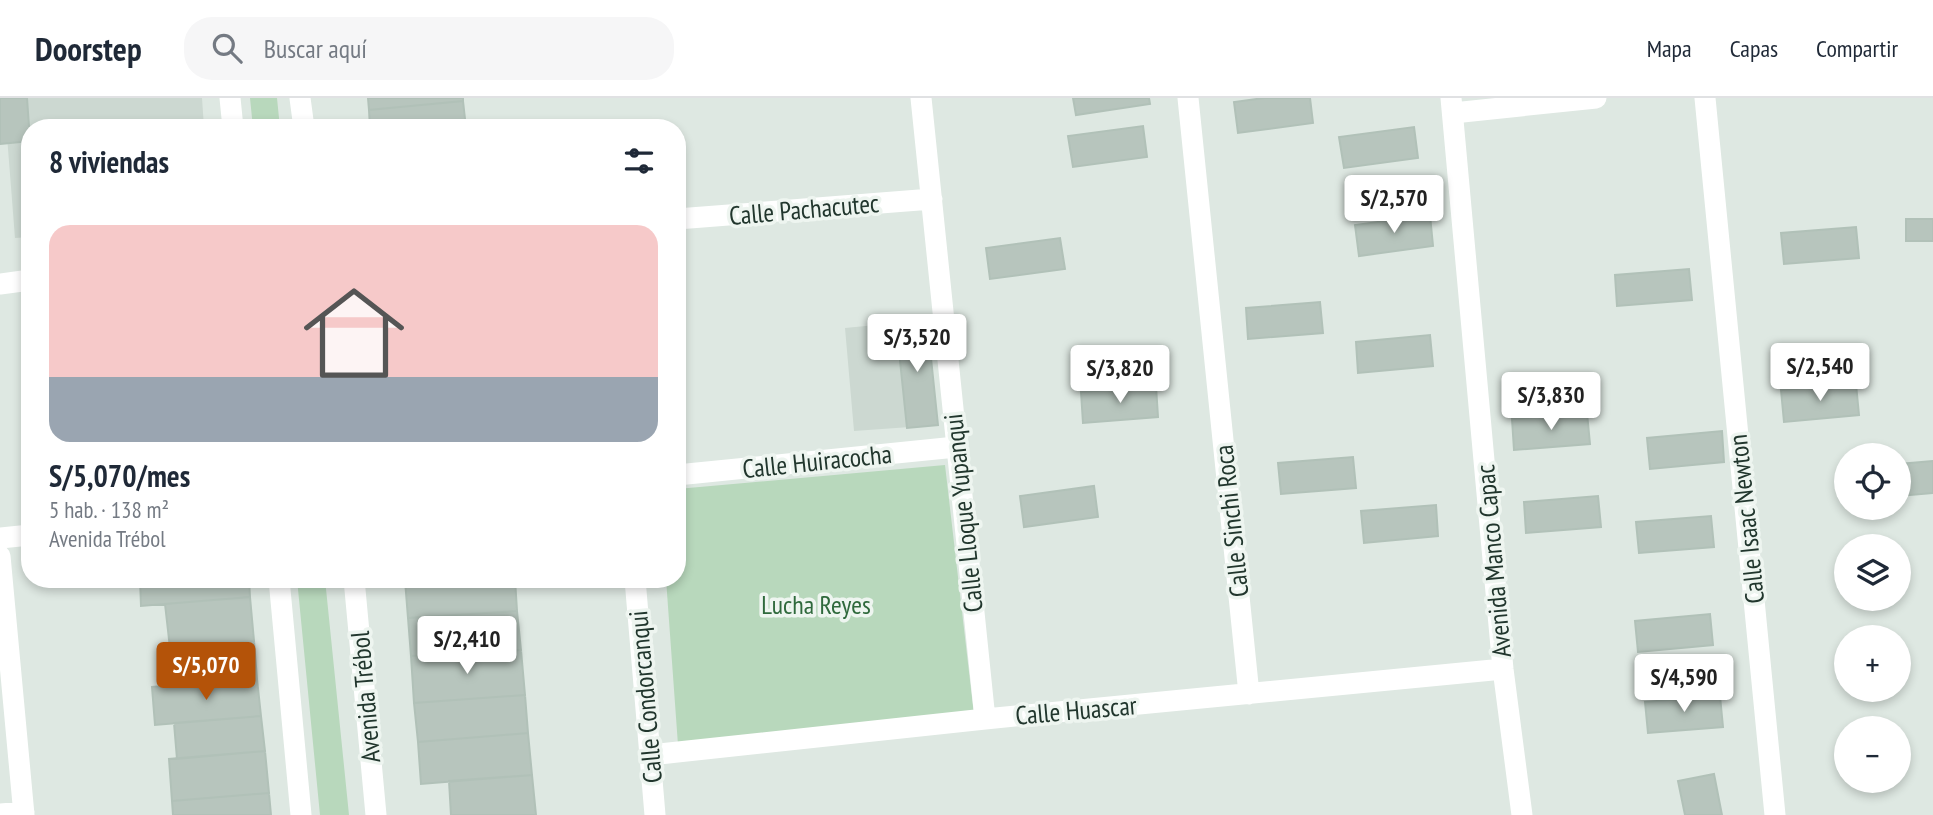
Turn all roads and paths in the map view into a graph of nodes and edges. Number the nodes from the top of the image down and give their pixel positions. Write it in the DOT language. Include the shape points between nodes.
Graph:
graph roads {
  1 [pos="230,98"];
  2 [pos="300,98"];
  3 [pos="921,98"];
  4 [pos="1188,98"];
  5 [pos="1596,98"];
  6 [pos="1705,98"];
  7 [pos="1452,105"];
  8 [pos="232,119"];
  9 [pos="303,119"];
  10 [pos="932,198"];
  11 [pos="686,218"];
  12 [pos="21,281"];
  13 [pos="0,284"];
  14 [pos="956,447"];
  15 [pos="686,474"];
  16 [pos="21,536"];
  17 [pos="0,538"];
  18 [pos="0,556"];
  19 [pos="280,588"];
  20 [pos="355,588"];
  21 [pos="636,588"];
  22 [pos="1503,669"];
  23 [pos="1249,694"];
  24 [pos="985,719"];
  25 [pos="650,755"];
  26 [pos="24,813"];
  27 [pos="0,814"];
  28 [pos="301,815"];
  29 [pos="376,815"];
  30 [pos="655,815"];
  31 [pos="1522,815"];
  32 [pos="1775,815"];
  1 -- 8 [label="street"];
  2 -- 9 [label="street"];
  3 -- 10 [label="street, Calle Lloque Yupanqui"];
  4 -- 23 [label="street, Calle Sinchi Roca"];
  5 -- 7 [label="street"];
  6 -- 32 [label="street, Calle Isaac Newton"];
  7 -- 22 [label="street, Avenida Manco Capac"];
  10 -- 11 [label="street, Calle Pachacutec"];
  10 -- 14 [label="street, Calle Lloque Yupanqui"];
  12 -- 13 [label="street"];
  14 -- 15 [label="street, Calle Huiracocha"];
  14 -- 24 [label="street, Calle Lloque Yupanqui"];
  16 -- 17 [label="street"];
  18 -- 26 [label="street"];
  19 -- 28 [label="street"];
  20 -- 29 [label="street, Avenida Trébol"];
  21 -- 25 [label="street, Calle Condorcanqui"];
  22 -- 23 [label="street, Calle Huascar"];
  22 -- 31 [label="street, Avenida Manco Capac"];
  23 -- 24 [label="street, Calle Huascar"];
  24 -- 25 [label="street, Calle Huascar"];
  25 -- 30 [label="street, Calle Condorcanqui"];
  26 -- 27 [label="street"];
}
